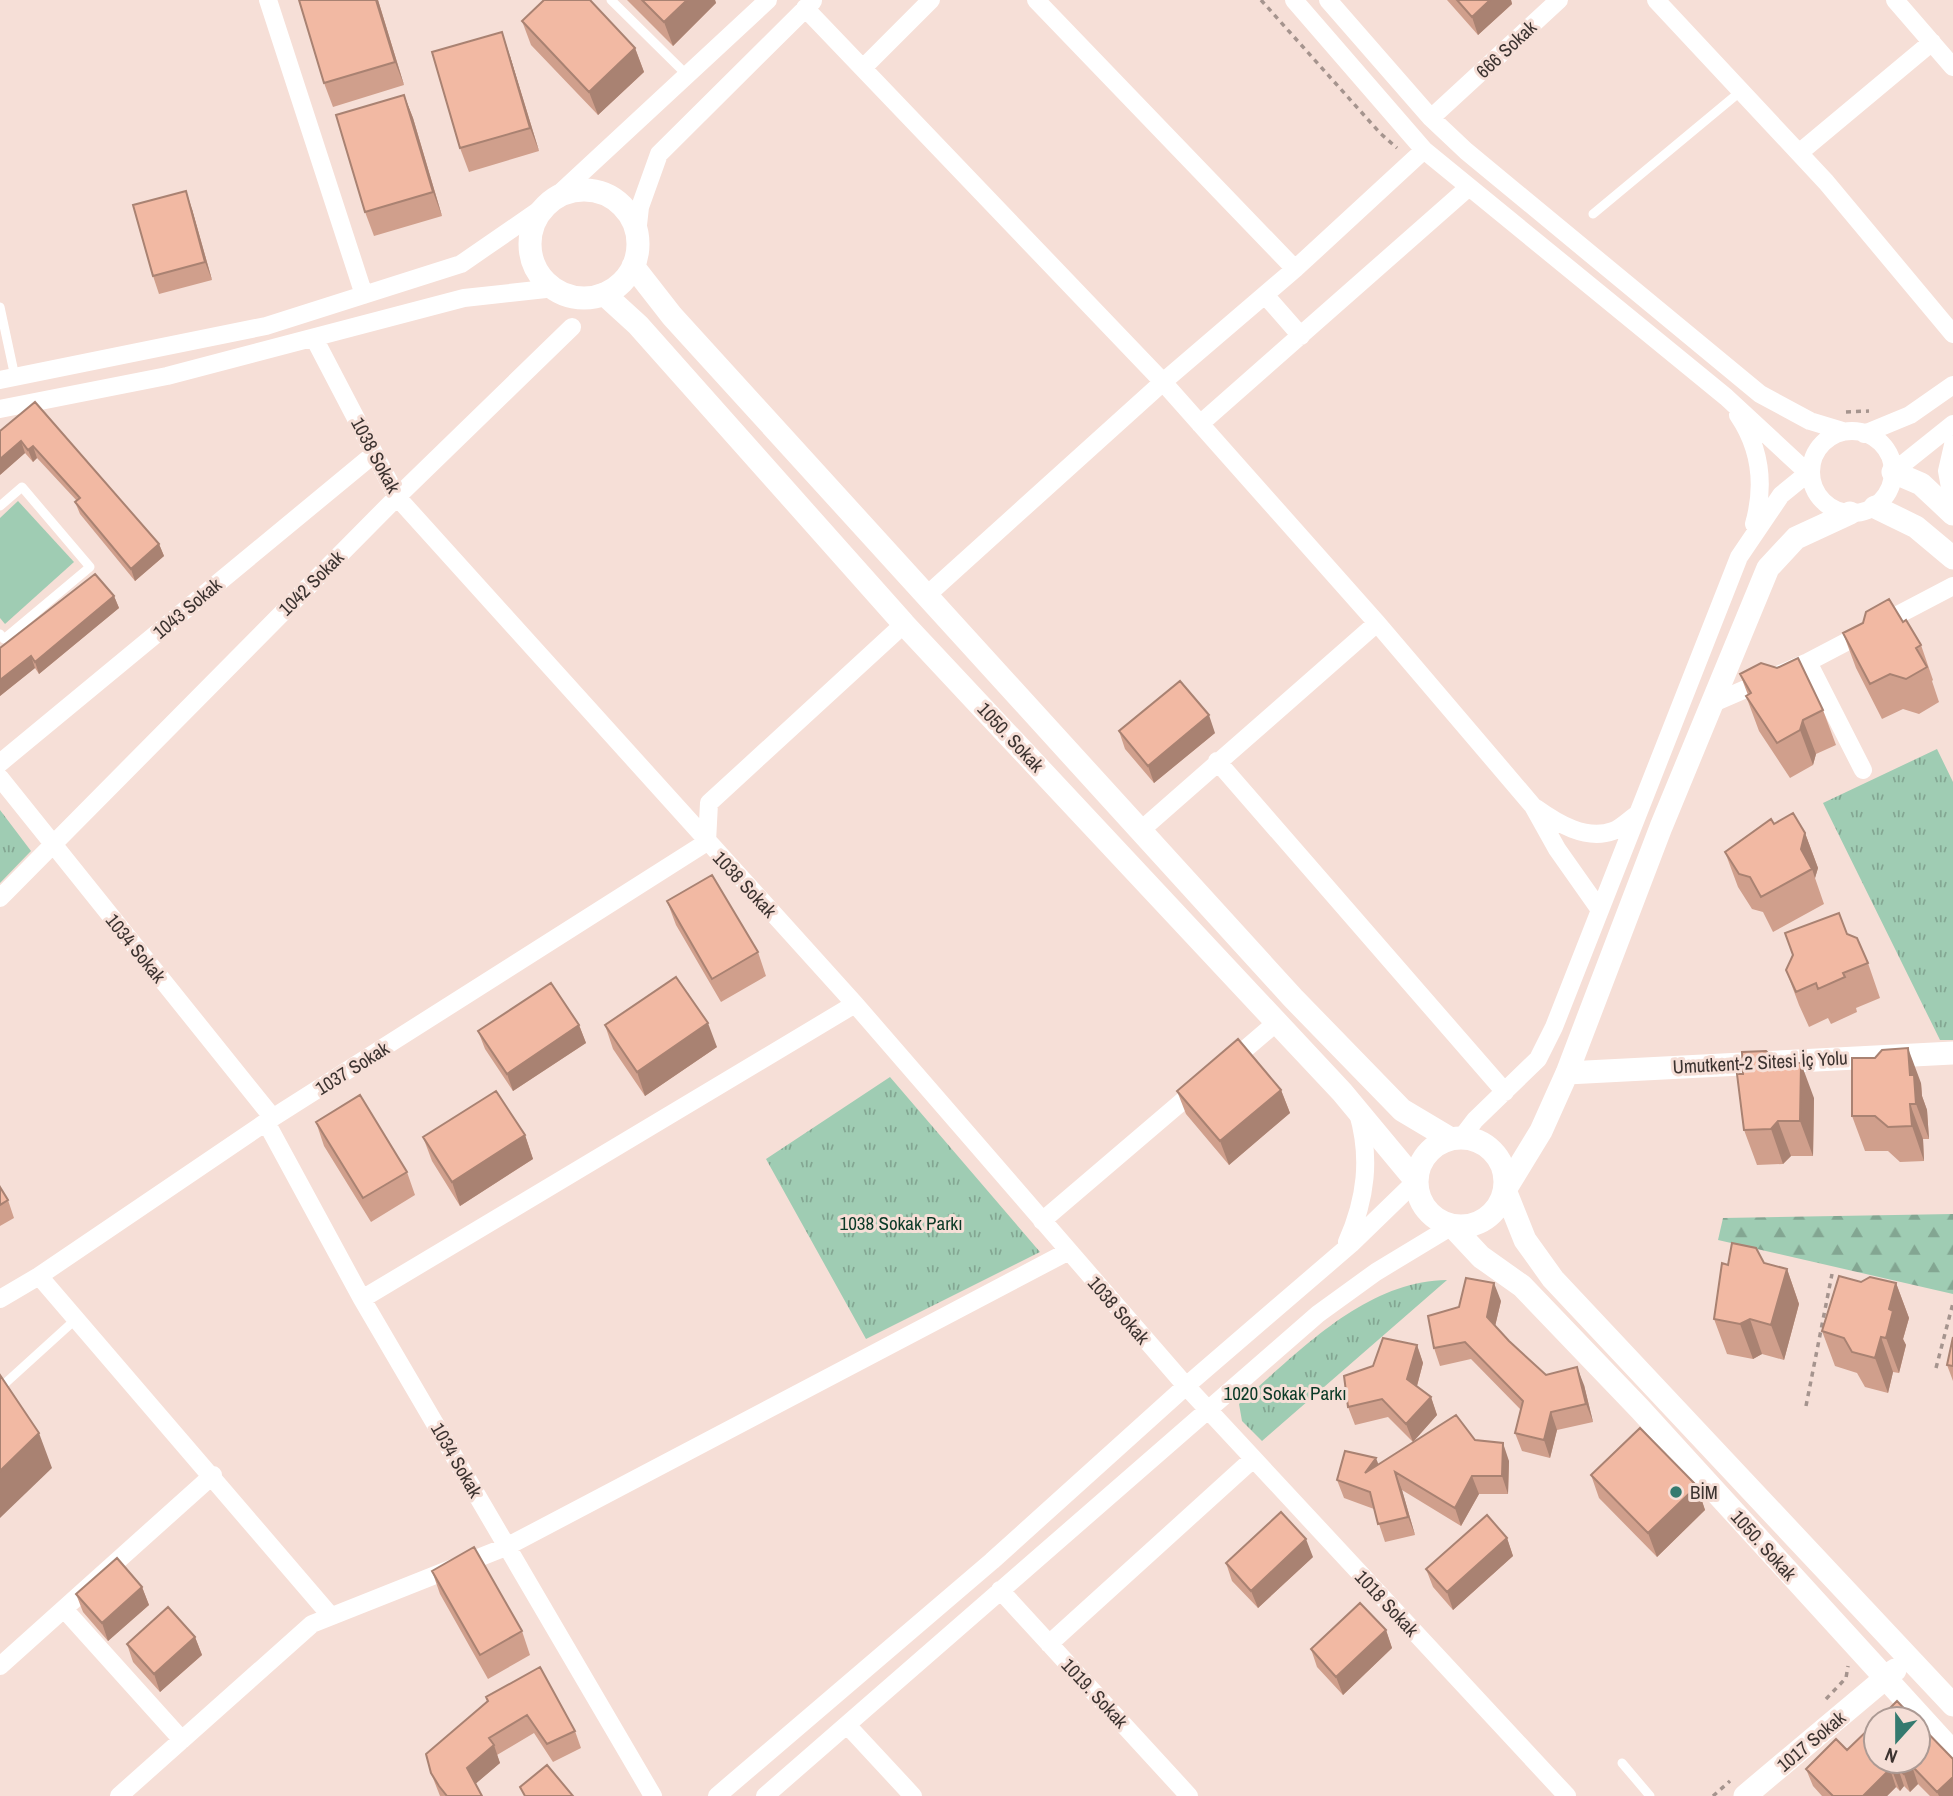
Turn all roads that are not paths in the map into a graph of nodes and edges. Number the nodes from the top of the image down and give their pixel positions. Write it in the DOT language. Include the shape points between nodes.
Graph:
graph roads {
  1 [pos="268,0"];
  2 [pos="611,0"];
  3 [pos="768,0"];
  4 [pos="931,0"];
  5 [pos="1036,0"];
  6 [pos="1294,0"];
  7 [pos="1328,0"];
  8 [pos="1559,0"];
  9 [pos="1656,0"];
  10 [pos="1895,0"];
  11 [pos="810,4"];
  12 [pos="1932,42"];
  13 [pos="1953,67"];
  14 [pos="863,68"];
  15 [pos="688,76"];
  16 [pos="1741,91"];
  17 [pos="1431,118"];
  18 [pos="1424,150"];
  19 [pos="1799,153"];
  20 [pos="1469,187"];
  21 [pos="548,204"];
  22 [pos="1593,214"];
  23 [pos="637,234"];
  24 [pos="633,266"];
  25 [pos="1296,269"];
  26 [pos="555,289"];
  27 [pos="604,294"];
  28 [pos="364,295"];
  29 [pos="1265,295"];
  30 [pos="0,307"];
  31 [pos="572,327"];
  32 [pos="1953,334"];
  33 [pos="1301,336"];
  34 [pos="314,338"];
  35 [pos="7,379"];
  36 [pos="1163,382"];
  37 [pos="1953,385"];
  38 [pos="1726,397"];
  39 [pos="0,409"];
  40 [pos="1200,424"];
  41 [pos="1953,424"];
  42 [pos="1843,431"];
  43 [pos="1864,433"];
  44 [pos="1953,445"];
  45 [pos="374,454"];
  46 [pos="1893,471"];
  47 [pos="1808,473"];
  48 [pos="397,496"];
  49 [pos="1953,504"];
  50 [pos="0,506"];
  51 [pos="1875,507"];
  52 [pos="1850,513"];
  53 [pos="1953,514"];
  54 [pos="1749,538"];
  55 [pos="1953,558"];
  56 [pos="1953,586"];
  57 [pos="926,596"];
  58 [pos="1377,623"];
  59 [pos="904,624"];
  60 [pos="0,634"];
  61 [pos="1808,662"];
  62 [pos="1711,704"];
  63 [pos="1217,761"];
  64 [pos="0,763"];
  65 [pos="1863,770"];
  66 [pos="0,778"];
  67 [pos="1533,806"];
  68 [pos="1636,815"];
  69 [pos="1140,831"];
  70 [pos="707,842"];
  71 [pos="53,844"];
  72 [pos="0,898"];
  73 [pos="1600,910"];
  74 [pos="855,1004"];
  75 [pos="1277,1022"];
  76 [pos="1953,1053"];
  77 [pos="1567,1073"];
  78 [pos="1505,1092"];
  79 [pos="1358,1113"];
  80 [pos="269,1120"];
  81 [pos="1456,1138"];
  82 [pos="1416,1181"];
  83 [pos="1505,1190"];
  84 [pos="1042,1221"];
  85 [pos="1452,1226"];
  86 [pos="1069,1251"];
  87 [pos="1343,1251"];
  88 [pos="39,1276"];
  89 [pos="362,1298"];
  90 [pos="0,1299"];
  91 [pos="76,1319"];
  92 [pos="1186,1386"];
  93 [pos="0,1388"];
  94 [pos="1207,1409"];
  95 [pos="1253,1459"];
  96 [pos="213,1475"];
  97 [pos="508,1546"];
  98 [pos="1000,1590"];
  99 [pos="64,1609"];
  100 [pos="330,1615"];
  101 [pos="1049,1644"];
  102 [pos="1907,1657"];
  103 [pos="0,1666"];
  104 [pos="1886,1680"];
  105 [pos="1953,1705"];
  106 [pos="848,1726"];
  107 [pos="182,1740"];
  108 [pos="1953,1752"];
  109 [pos="1622,1763"];
  110 [pos="1740,1787"];
  111 [pos="119,1796"];
  112 [pos="653,1796"];
  113 [pos="717,1796"];
  114 [pos="765,1796"];
  115 [pos="913,1796"];
  116 [pos="1189,1796"];
  117 [pos="1567,1796"];
  118 [pos="1650,1796"];
  1 -- 28 [label="street"];
  2 -- 15 [label="lane"];
  3 -- 15 [label="street"];
  4 -- 14 [label="street"];
  5 -- 25 [label="street"];
  6 -- 18 [label="street"];
  7 -- 17 [label="street"];
  8 -- 17 [label="street, 666 Sokak"];
  9 -- 16 [label="street"];
  10 -- 12 [label="street"];
  11 -- 14 [label="street"];
  11 -- 23 [label="street" via="659,154 640,207"];
  12 -- 13 [label="street"];
  12 -- 19 [label="street"];
  14 -- 36 [label="street"];
  15 -- 21 [label="street"];
  16 -- 19 [label="street"];
  16 -- 22 [label="lane"];
  17 -- 42 [label="street" via="1760,394 1810,421"];
  18 -- 20 [label="street"];
  18 -- 25 [label="street"];
  19 -- 32 [label="street"];
  20 -- 33 [label="street"];
  20 -- 38 [label="street"];
  21 -- 23 [label="street" via="570,191 604,194 631,216"];
  21 -- 26 [label="street" via="533,224 530,241 539,273"];
  21 -- 28 [label="street" via="461,264"];
  23 -- 24 [label="street"];
  24 -- 27 [label="street" via="620,284"];
  24 -- 57 [label="street, 1050. Sokak" via="672,316"];
  25 -- 29 [label="street"];
  26 -- 27 [label="street" via="585,298"];
  26 -- 34 [label="street" via="464,298"];
  27 -- 59 [label="street, 1050. Sokak" via="638,325"];
  28 -- 35 [label="street" via="266,326"];
  29 -- 33 [label="street"];
  29 -- 36 [label="street"];
  30 -- 35 [label="lane"];
  31 -- 48 [label="street, 1042 Sokak"];
  33 -- 40 [label="street"];
  34 -- 39 [label="street" via="167,376"];
  34 -- 45 [label="street, 1038 Sokak"];
  36 -- 40 [label="street"];
  36 -- 57 [label="street"];
  37 -- 43 [label="street" via="1910,415"];
  38 -- 47 [label="street"];
  38 -- 54 [label="street" via="1749,431 1758,458 1759,505"];
  40 -- 58 [label="street"];
  41 -- 46 [label="street"];
  42 -- 43 [label="street"];
  42 -- 47 [label="street" via="1820,445"];
  43 -- 46 [label="street" via="1889,452"];
  44 -- 49 [label="street" via="1947,471"];
  45 -- 48 [label="street, 1038 Sokak"];
  45 -- 64 [label="street, 1043 Sokak"];
  46 -- 51 [label="street" via="1888,493"];
  46 -- 53 [label="street" via="1921,484"];
  47 -- 52 [label="street" via="1826,505"];
  47 -- 54 [label="street" via="1781,495"];
  48 -- 70 [label="street, 1038 Sokak"];
  48 -- 71 [label="street, 1042 Sokak"];
  50 -- 60 [label="lane" via="22,487 90,567 4,639"];
  51 -- 52 [label="street"];
  51 -- 55 [label="street" via="1916,527"];
  52 -- 62 [label="street" via="1796,538 1768,568"];
  54 -- 68 [label="street"];
  56 -- 61 [label="street"];
  57 -- 69 [label="street, 1050. Sokak"];
  58 -- 63 [label="street"];
  58 -- 67 [label="street"];
  59 -- 70 [label="street" via="709,803"];
  59 -- 75 [label="street, 1050. Sokak"];
  61 -- 62 [label="street"];
  61 -- 65 [label="street"];
  62 -- 77 [label="street"];
  63 -- 69 [label="street"];
  63 -- 78 [label="street"];
  66 -- 71 [label="street, 1034 Sokak"];
  67 -- 68 [label="street" via="1571,829 1591,832 1613,831"];
  67 -- 73 [label="street"];
  68 -- 73 [label="street"];
  69 -- 81 [label="street, 1050. Sokak" via="1372,1081 1402,1110"];
  70 -- 74 [label="street, 1038 Sokak"];
  70 -- 80 [label="street, 1037 Sokak"];
  71 -- 72 [label="street, 1042 Sokak"];
  71 -- 80 [label="street, 1034 Sokak"];
  73 -- 78 [label="street" via="1538,1059"];
  74 -- 84 [label="street, 1038 Sokak"];
  74 -- 89 [label="street"];
  75 -- 79 [label="street, 1050. Sokak"];
  75 -- 84 [label="street"];
  76 -- 77 [label="street, Umutkent-2 Sitesi İç Yolu"];
  77 -- 83 [label="street" via="1541,1130"];
  78 -- 81 [label="street"];
  79 -- 82 [label="street, 1050. Sokak"];
  79 -- 87 [label="street" via="1366,1174 1357,1219"];
  80 -- 88 [label="street, 1037 Sokak"];
  80 -- 89 [label="street, 1034 Sokak"];
  81 -- 82 [label="street" via="1428,1151"];
  81 -- 83 [label="street" via="1481,1142 1492,1150 1501,1163"];
  82 -- 85 [label="street" via="1422,1204 1431,1215"];
  82 -- 87 [label="street"];
  83 -- 85 [label="street" via="1488,1217"];
  83 -- 102 [label="street, 1050. Sokak" via="1525,1240 1553,1279"];
  84 -- 86 [label="street, 1038 Sokak"];
  85 -- 94 [label="street" via="1318,1314"];
  85 -- 104 [label="street, 1050. Sokak" via="1568,1333"];
  86 -- 92 [label="street, 1038 Sokak"];
  86 -- 97 [label="street"];
  87 -- 92 [label="street"];
  88 -- 90 [label="street, 1037 Sokak"];
  88 -- 91 [label="street"];
  89 -- 97 [label="street, 1034 Sokak"];
  91 -- 93 [label="lane"];
  91 -- 96 [label="street"];
  92 -- 94 [label="street, 1038 Sokak"];
  92 -- 113 [label="street" via="992,1561"];
  94 -- 95 [label="street, 1018 Sokak"];
  94 -- 98 [label="street"];
  95 -- 101 [label="street"];
  95 -- 117 [label="street, 1018 Sokak"];
  96 -- 99 [label="street"];
  96 -- 100 [label="street"];
  97 -- 100 [label="street"];
  97 -- 112 [label="street, 1034 Sokak"];
  98 -- 101 [label="street, 1019. Sokak"];
  98 -- 106 [label="street"];
  99 -- 103 [label="street"];
  99 -- 107 [label="street"];
  100 -- 107 [label="street" via="312,1624"];
  101 -- 116 [label="street, 1019. Sokak"];
  102 -- 104 [label="street, 1017 Sokak"];
  102 -- 105 [label="street, 1050. Sokak"];
  104 -- 108 [label="street, 1050. Sokak"];
  104 -- 110 [label="street, 1017 Sokak"];
  106 -- 114 [label="street"];
  106 -- 115 [label="street"];
  107 -- 111 [label="street"];
  109 -- 118 [label="lane"];
}
